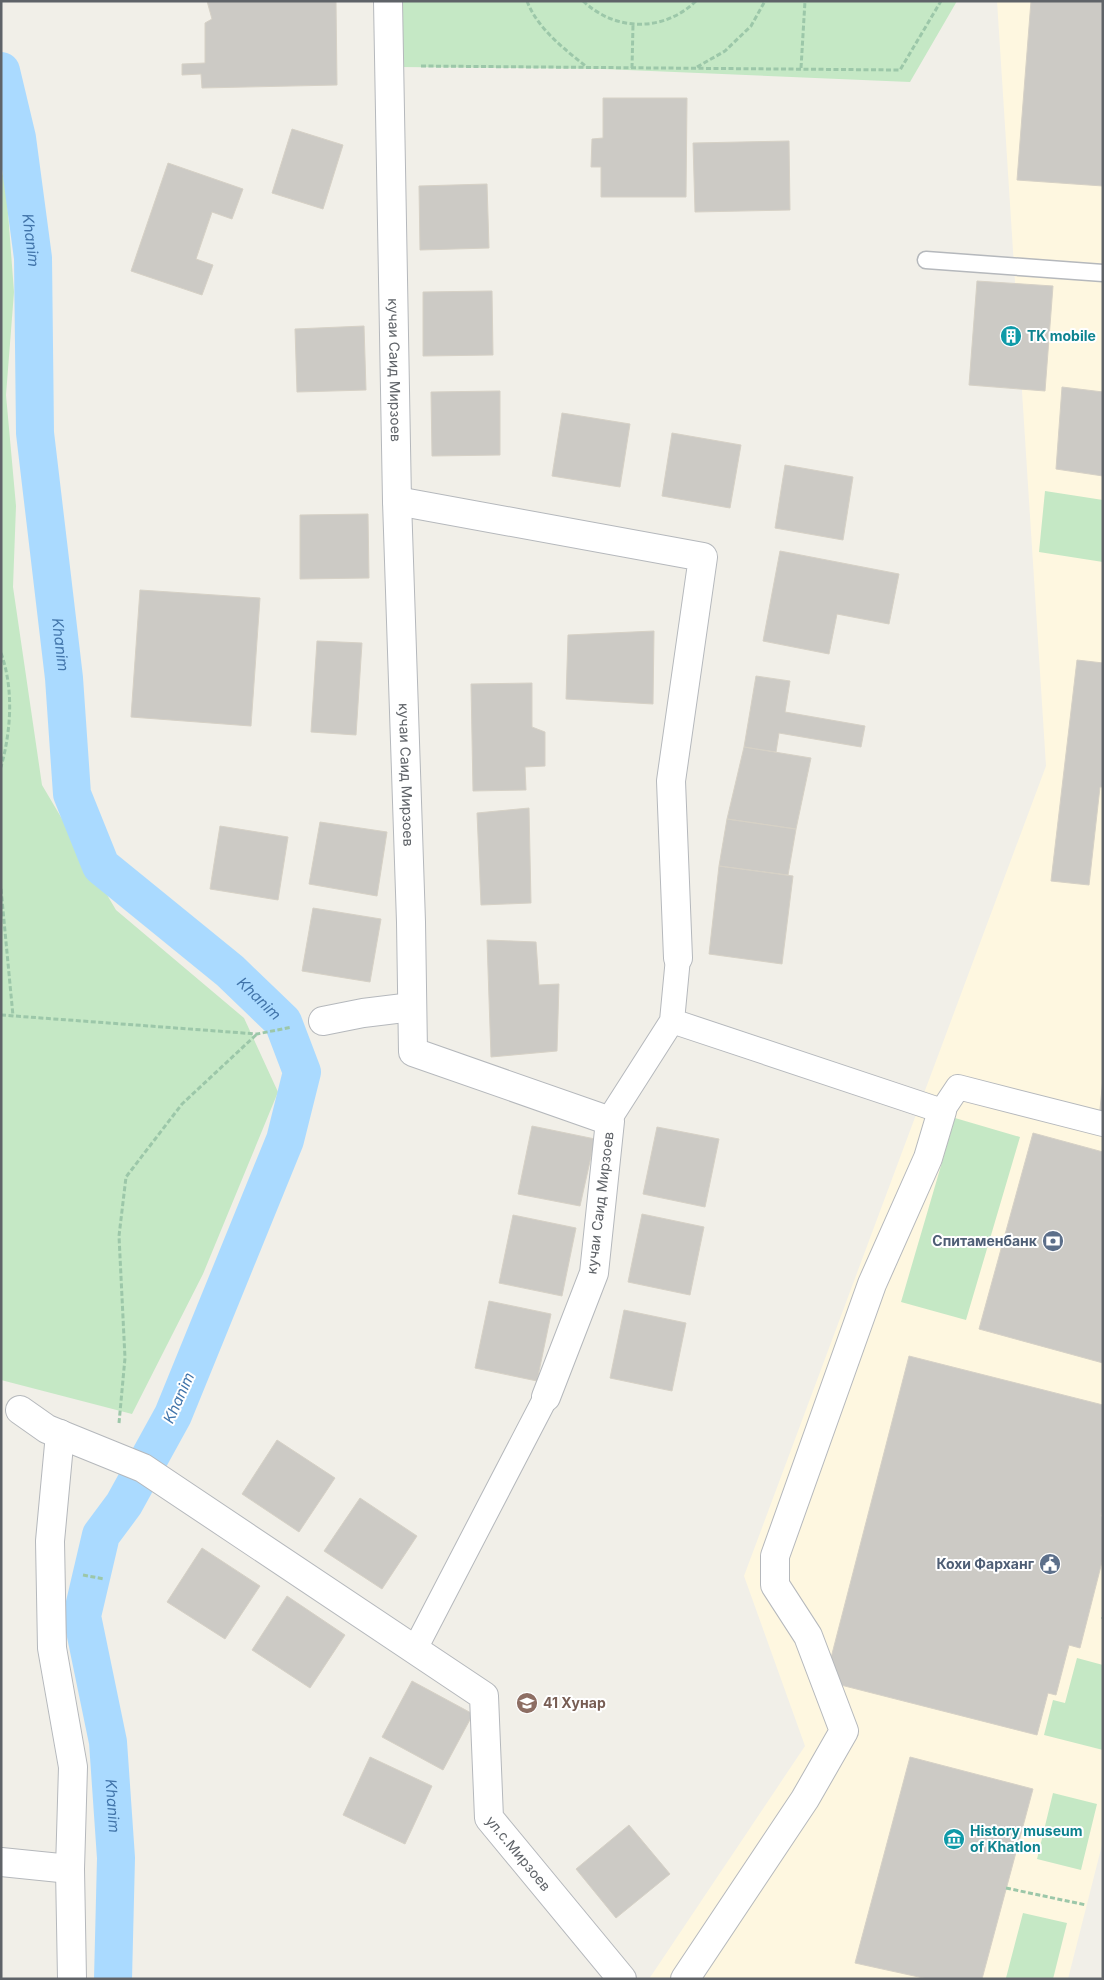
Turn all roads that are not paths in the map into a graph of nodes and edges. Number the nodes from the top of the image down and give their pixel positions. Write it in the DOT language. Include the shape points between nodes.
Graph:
graph roads {
  1 [pos="388,1"];
  2 [pos="926,260"];
  3 [pos="1103,273"];
  4 [pos="397,501"];
  5 [pos="678,958"];
  6 [pos="412,1007"];
  7 [pos="323,1021"];
  8 [pos="672,1021"];
  9 [pos="942,1111"];
  10 [pos="612,1115"];
  11 [pos="1103,1124"];
  12 [pos="546,1397"];
  13 [pos="20,1410"];
  14 [pos="60,1434"];
  15 [pos="415,1649"];
  16 [pos="1,1862"];
  17 [pos="70,1869"];
  18 [pos="72,1979"];
  19 [pos="622,1979"];
  20 [pos="685,1979"];
  1 -- 4 [label="street, кучаи Саид Мирзоев"];
  2 -- 3 [label="lane"];
  4 -- 5 [label="street" via="703,557 671,781"];
  4 -- 6 [label="street, кучаи Саид Мирзоев"];
  5 -- 8 [label="street"];
  6 -- 7 [label="street"];
  6 -- 12 [label="street, кучаи Саид Мирзоев" via="413,1052 610,1121 594,1273"];
  8 -- 9 [label="street"];
  8 -- 10 [label="street"];
  9 -- 11 [label="street" via="958,1087"];
  9 -- 20 [label="street" via="928,1158 872,1284 775,1556 774,1585 808,1636 844,1731 806,1799"];
  12 -- 15 [label="street"];
  13 -- 14 [label="street"];
  14 -- 15 [label="street" via="143,1468"];
  14 -- 17 [label="street" via="50,1541 52,1639 73,1767"];
  15 -- 19 [label="street, ул.с.Мирзоев" via="484,1696 489,1818"];
  16 -- 17 [label="street"];
  17 -- 18 [label="street"];
}
